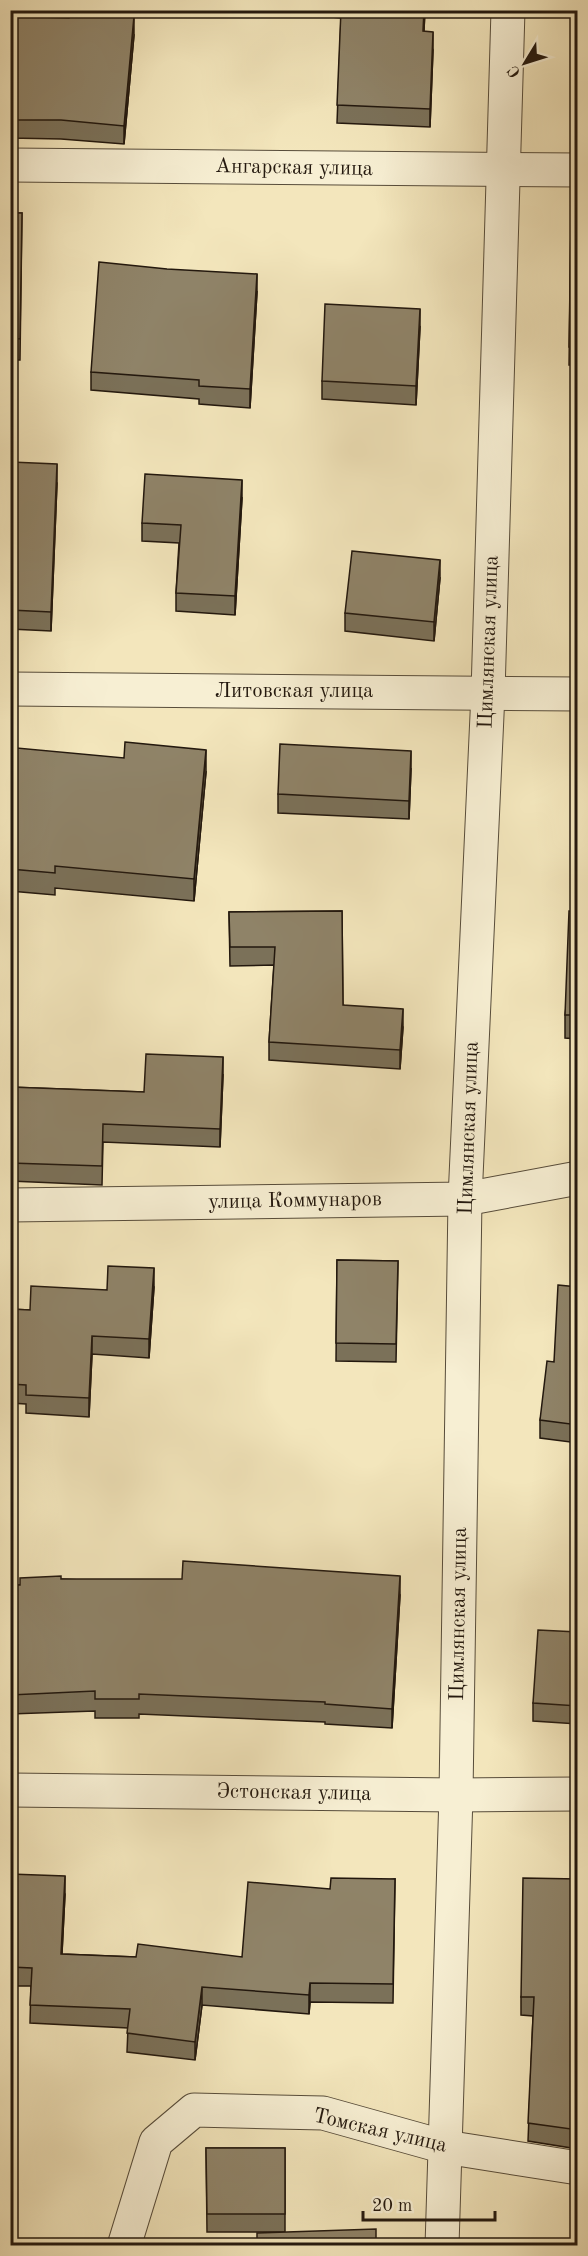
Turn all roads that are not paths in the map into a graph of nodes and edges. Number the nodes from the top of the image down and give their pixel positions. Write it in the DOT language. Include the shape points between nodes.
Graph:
graph roads {
  1 [pos="508,10"];
  2 [pos="10,165"];
  3 [pos="503,170"];
  4 [pos="578,170"];
  5 [pos="10,689"];
  6 [pos="488,693"];
  7 [pos="578,694"];
  8 [pos="578,1178"];
  9 [pos="465,1199"];
  10 [pos="10,1205"];
  11 [pos="10,1790"];
  12 [pos="578,1794"];
  13 [pos="456,1795"];
  14 [pos="445,2147"];
  15 [pos="578,2168"];
  16 [pos="124,2246"];
  17 [pos="442,2246"];
  1 -- 3 [label="street, Цимлянская улица"];
  2 -- 3 [label="street, Ангарская улица"];
  3 -- 4 [label="street, Ангарская улица"];
  3 -- 6 [label="street, Цимлянская улица"];
  5 -- 6 [label="street, Литовская улица"];
  6 -- 7 [label="street, Литовская улица"];
  6 -- 9 [label="street, Цимлянская улица"];
  8 -- 9 [label="street, улица Коммунаров"];
  9 -- 10 [label="street, улица Коммунаров"];
  9 -- 13 [label="street, Цимлянская улица"];
  11 -- 13 [label="street, Эстонская улица"];
  12 -- 13 [label="street, Эстонская улица"];
  13 -- 14 [label="street, Цимлянская улица"];
  14 -- 15 [label="street, Томская улица"];
  14 -- 16 [label="street, Томская улица" via="323,2113 194,2110 156,2142"];
  14 -- 17 [label="street, Цимлянская улица"];
}
